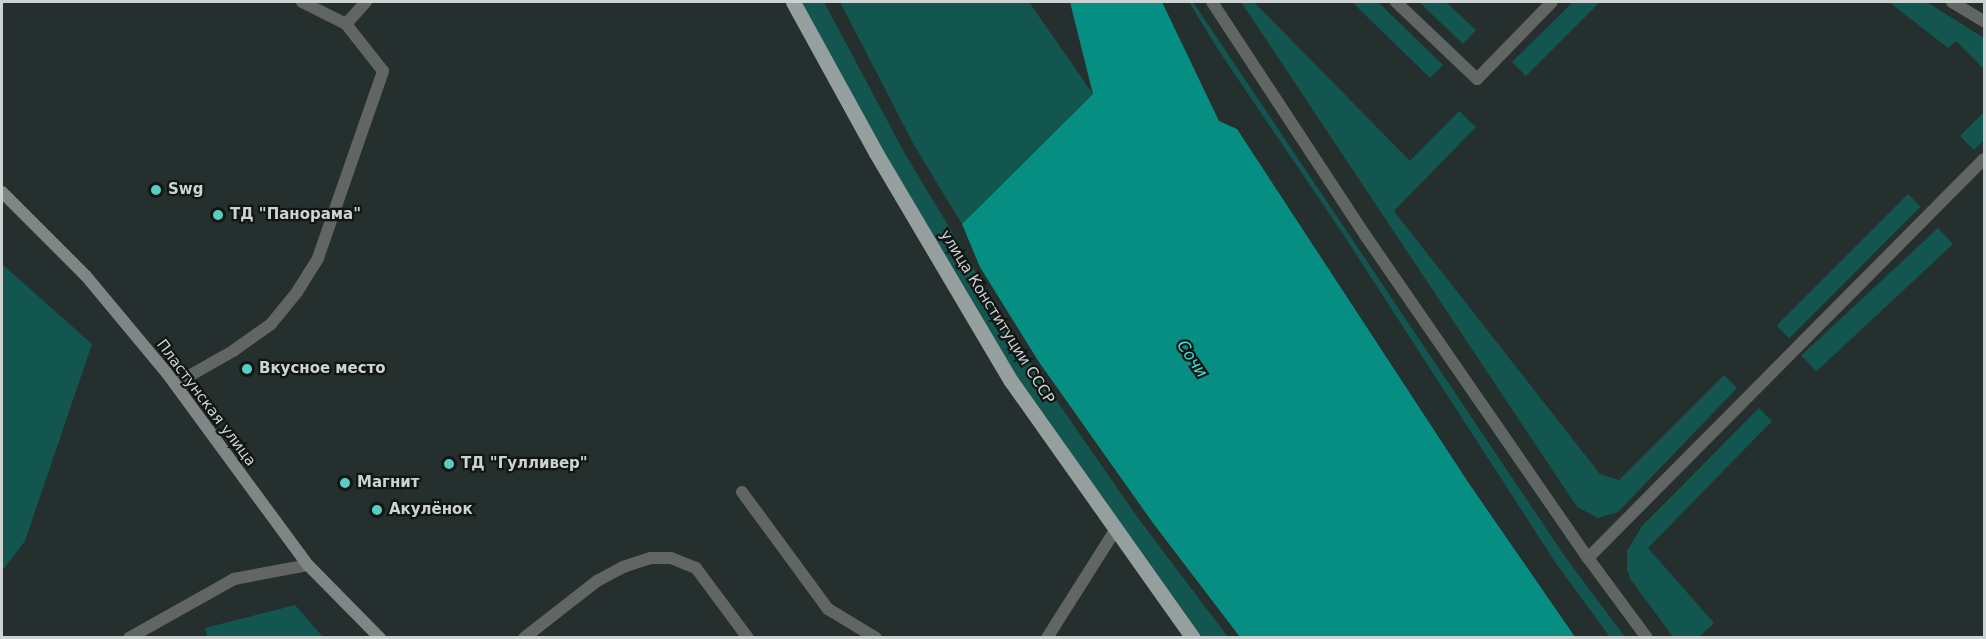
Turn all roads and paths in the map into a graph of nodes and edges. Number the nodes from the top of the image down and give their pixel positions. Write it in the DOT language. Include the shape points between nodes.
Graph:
graph roads {
  1 [pos="302,2"];
  2 [pos="366,2"];
  3 [pos="793,2"];
  4 [pos="1212,2"];
  5 [pos="1396,2"];
  6 [pos="1552,2"];
  7 [pos="1953,2"];
  8 [pos="1984,21"];
  9 [pos="346,24"];
  10 [pos="1984,159"];
  11 [pos="2,192"];
  12 [pos="175,384"];
  13 [pos="742,492"];
  14 [pos="1116,529"];
  15 [pos="1588,558"];
  16 [pos="308,565"];
  17 [pos="129,638"];
  18 [pos="380,638"];
  19 [pos="524,638"];
  20 [pos="748,638"];
  21 [pos="876,638"];
  22 [pos="1047,638"];
  23 [pos="1193,638"];
  24 [pos="1647,638"];
  1 -- 9 [label="street"];
  2 -- 9 [label="street"];
  3 -- 14 [label="main road, улица Конституции СССР" via="876,153 1011,381"];
  4 -- 15 [label="street" via="1365,235"];
  5 -- 6 [label="street" via="1477,79"];
  7 -- 8 [label="street"];
  9 -- 12 [label="street" via="383,71 318,258 271,324"];
  10 -- 15 [label="street"];
  11 -- 12 [label="main road, Пластунская улица" via="86,276"];
  12 -- 16 [label="main road, Пластунская улица"];
  13 -- 21 [label="street" via="828,609"];
  14 -- 22 [label="street"];
  14 -- 23 [label="main road, улица Конституции СССР"];
  15 -- 24 [label="street"];
  16 -- 17 [label="street" via="234,579"];
  16 -- 18 [label="main road, Пластунская улица"];
  19 -- 20 [label="street" via="597,581 651,558 671,558 696,568"];
}
